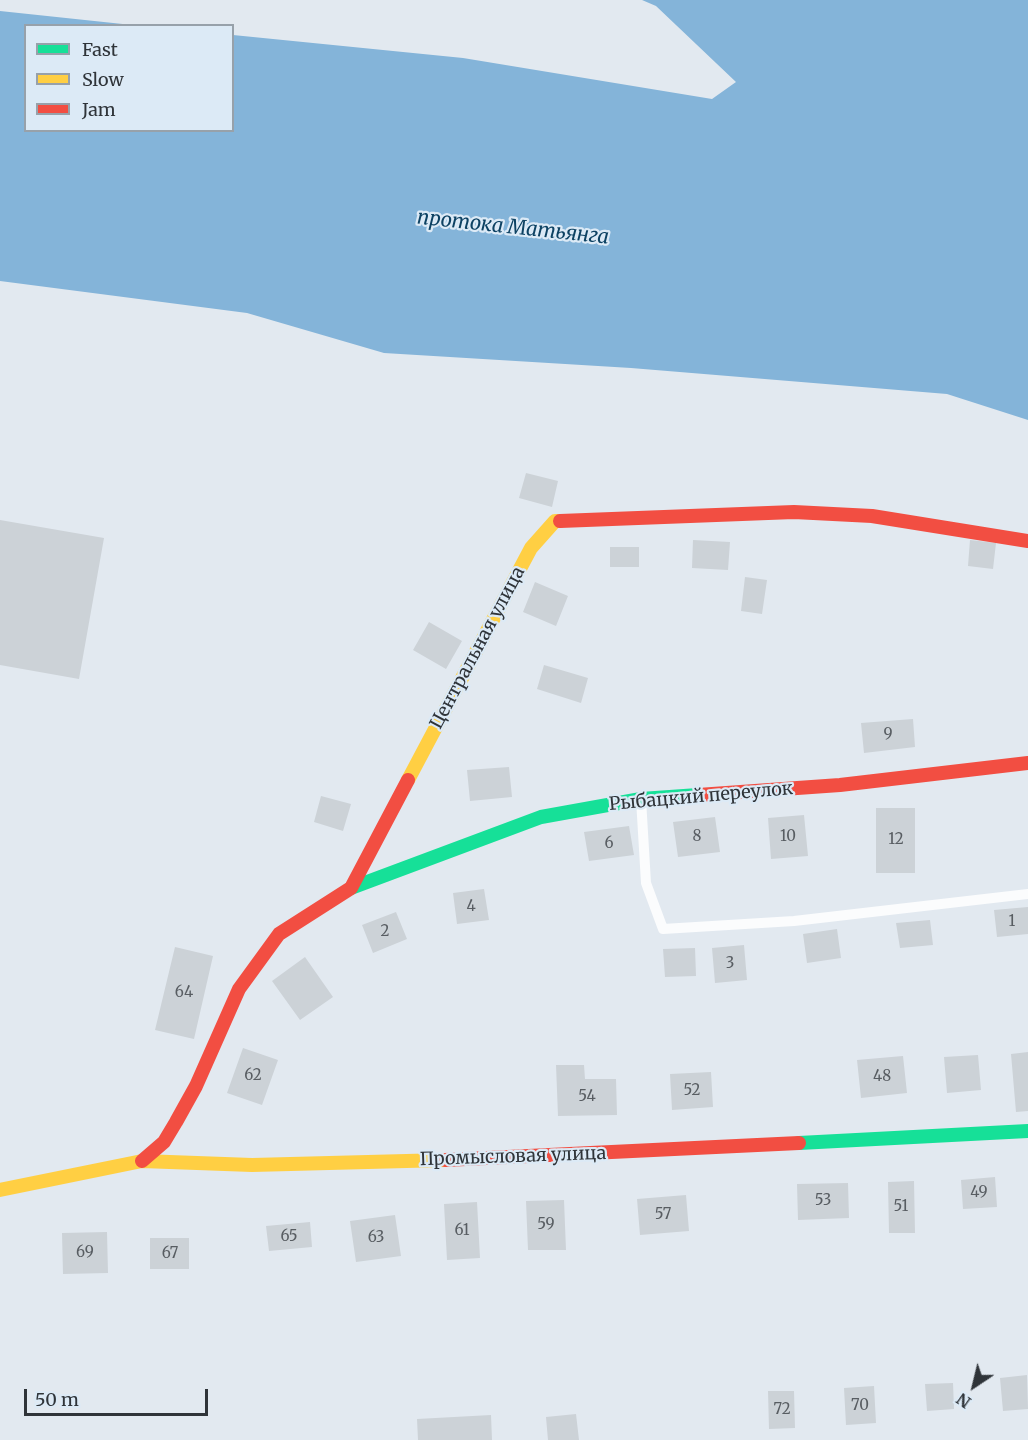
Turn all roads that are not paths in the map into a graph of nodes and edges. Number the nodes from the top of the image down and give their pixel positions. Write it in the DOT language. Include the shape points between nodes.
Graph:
graph roads {
  1 [pos="1028,541"];
  2 [pos="1028,763"];
  3 [pos="641,799"];
  4 [pos="351,888"];
  5 [pos="1028,894"];
  6 [pos="1028,1131"];
  7 [pos="142,1161"];
  8 [pos="0,1190"];
  1 -- 4 [label="street, Центральная улица" via="872,516 805,512 555,521 531,548"];
  2 -- 3 [label="street, Рыбацкий переулок" via="840,785"];
  3 -- 4 [label="street, Рыбацкий переулок" via="541,817"];
  3 -- 5 [label="lane" via="646,883 663,929 794,921"];
  4 -- 7 [label="street, Центральная улица" via="279,934 239,989 196,1086 164,1142"];
  6 -- 7 [label="street, Промысловая улица" via="499,1159 252,1165"];
  7 -- 8 [label="street, Промысловая улица"];
}
